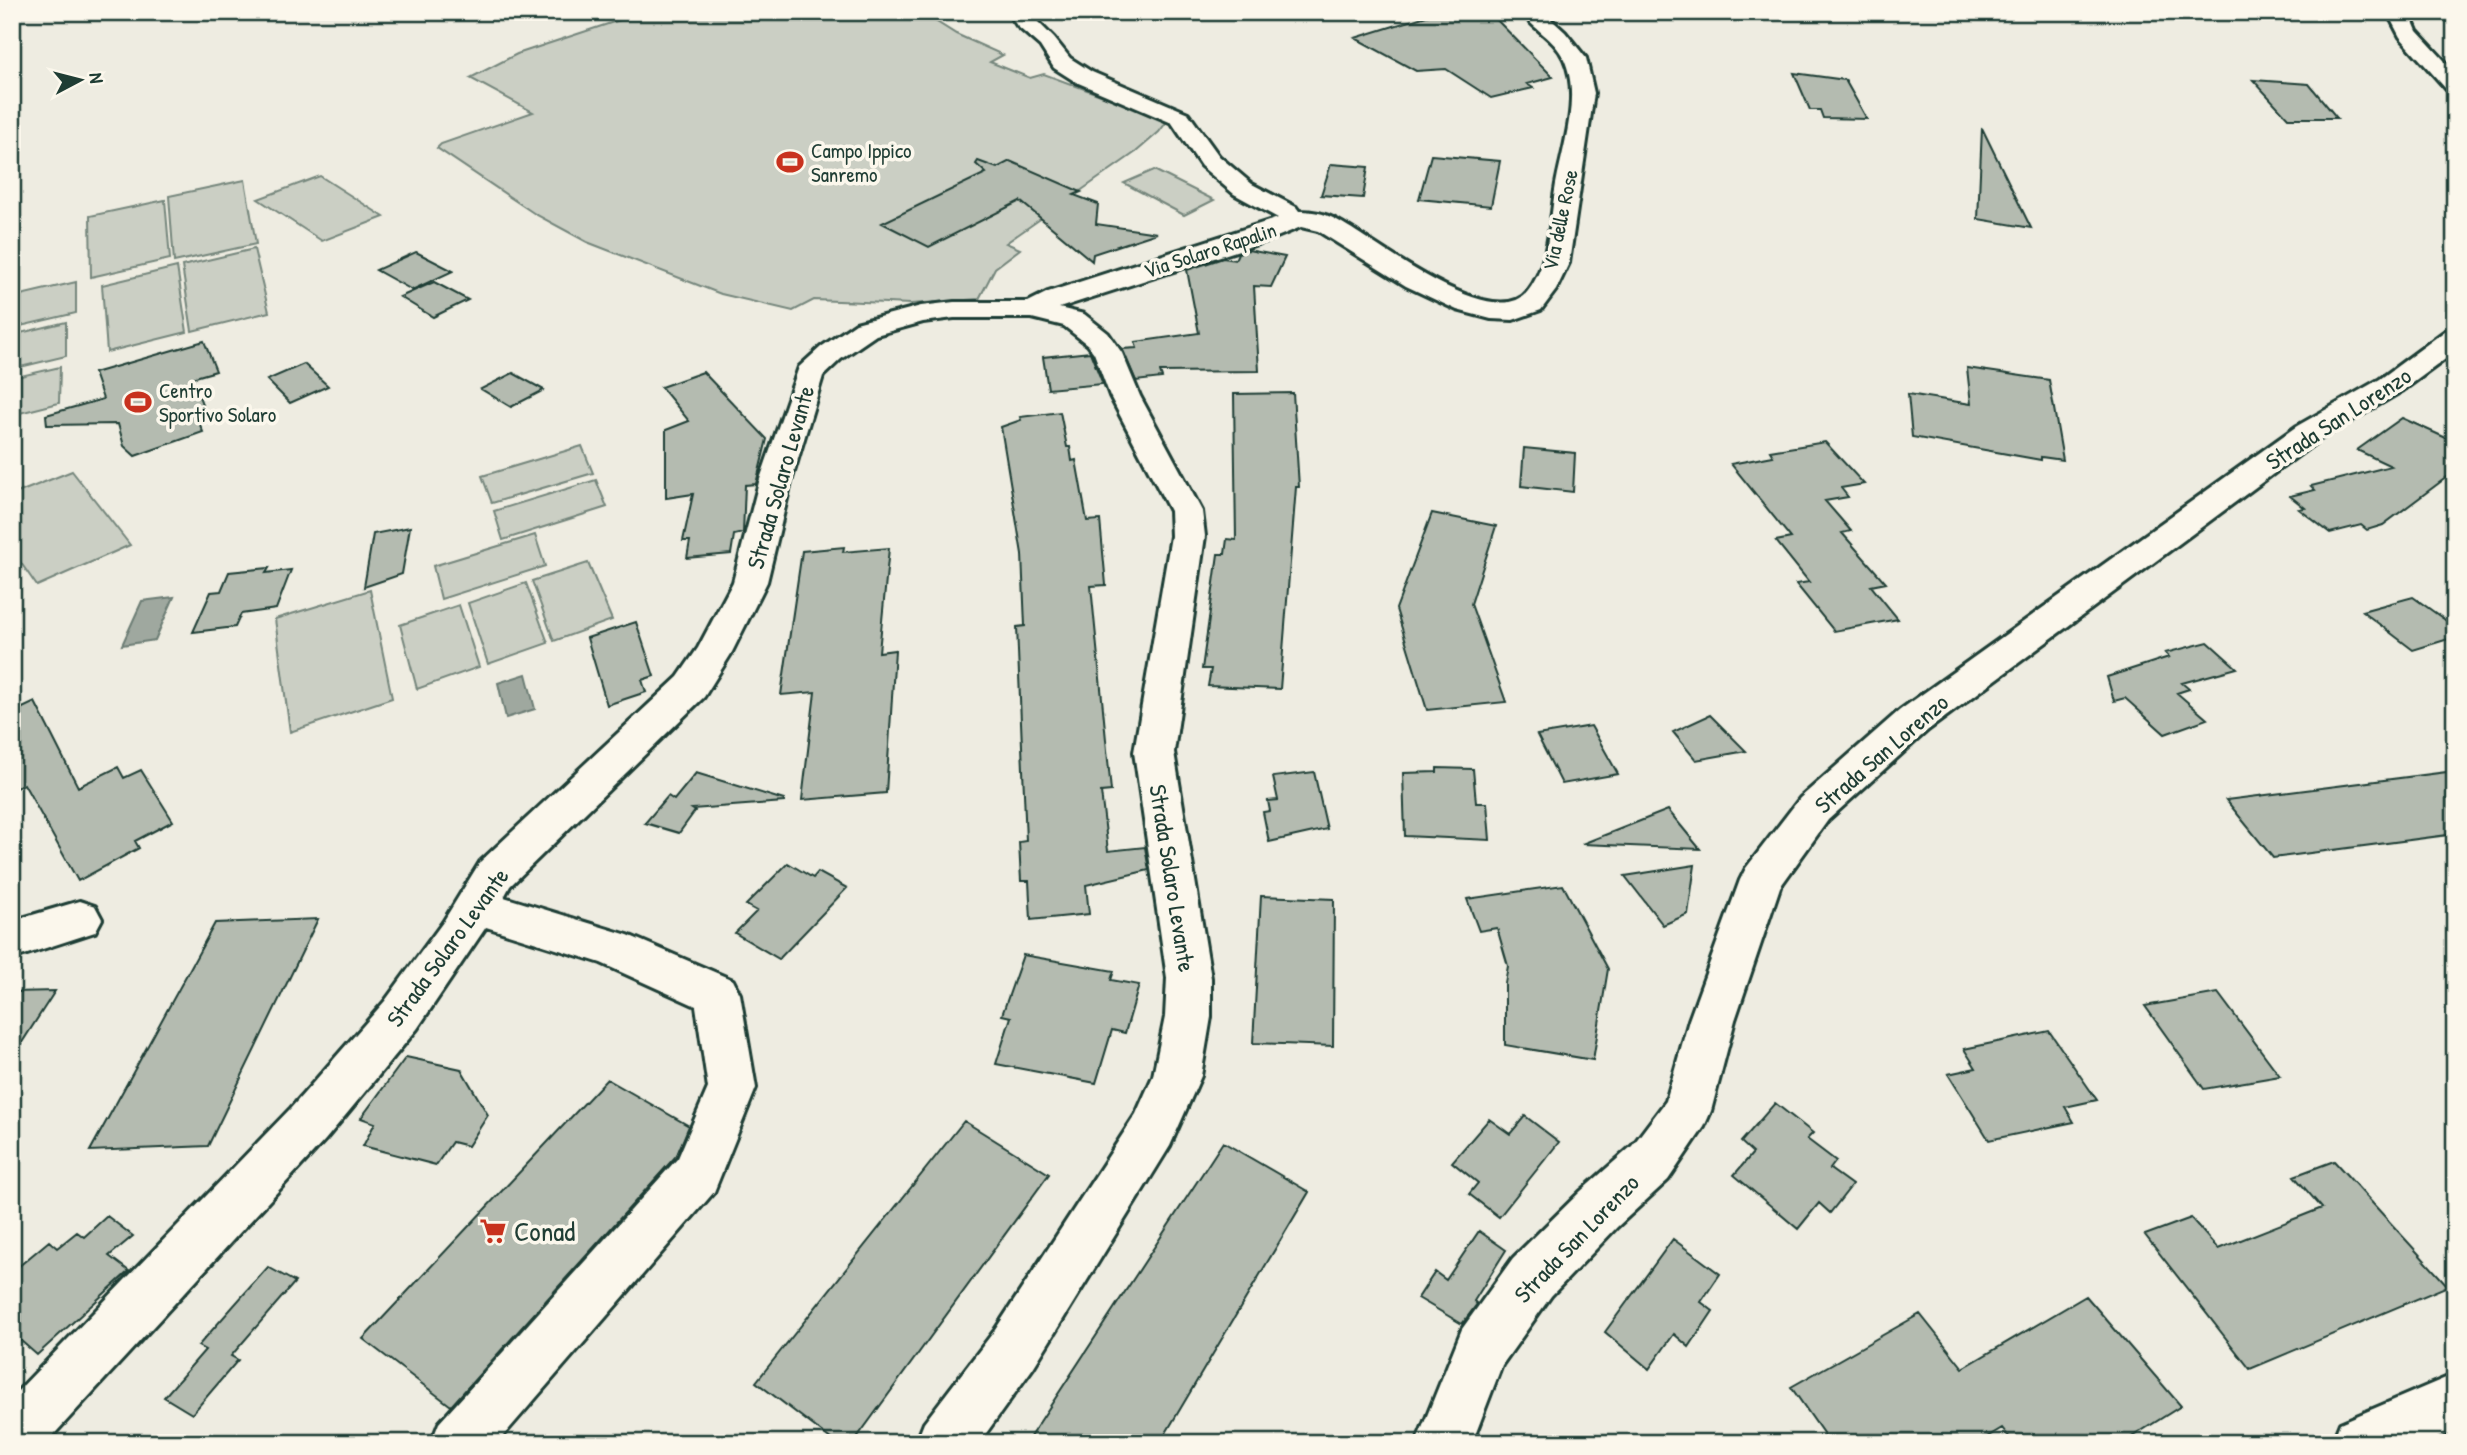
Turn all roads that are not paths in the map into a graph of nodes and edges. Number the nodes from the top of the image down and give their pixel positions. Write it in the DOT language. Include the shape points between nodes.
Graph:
graph roads {
  1 [pos="1018,12"];
  2 [pos="1531,12"];
  3 [pos="2397,12"];
  4 [pos="2455,85"];
  5 [pos="1291,219"];
  6 [pos="1032,310"];
  7 [pos="2455,337"];
  8 [pos="476,906"];
  9 [pos="80,919"];
  10 [pos="12,940"];
  11 [pos="2455,1402"];
  12 [pos="12,1438"];
  13 [pos="459,1443"];
  14 [pos="944,1443"];
  15 [pos="1444,1443"];
  16 [pos="2360,1443"];
  1 -- 5 [label="street, Via Solaro Rapalin" via="1062,63 1180,118 1210,161 1243,189 1287,212"];
  2 -- 5 [label="street, Via delle Rose" via="1576,58 1583,93 1556,263 1531,304 1513,311 1472,306 1422,285 1319,221"];
  3 -- 4 [label="street" via="2407,33 2436,48"];
  5 -- 6 [label="street, Via Solaro Rapalin" via="1258,235"];
  6 -- 8 [label="street, Strada Solaro Levante" via="954,310 866,329 809,373 750,582 713,654 691,687 495,874"];
  6 -- 14 [label="street, Strada Solaro Levante" via="1074,320 1098,339 1186,511 1188,536 1154,752 1189,978 1188,1017 1177,1076 1153,1130 1014,1349"];
  7 -- 15 [label="street, Strada San Lorenzo" via="2409,373 2308,433 1924,713 1814,809 1762,880 1712,1020 1687,1111 1650,1163 1532,1277 1481,1348"];
  8 -- 12 [label="street, Strada Solaro Levante" via="401,1014 308,1124"];
  8 -- 13 [label="street" via="612,948 717,994 732,1088 696,1175"];
  9 -- 10 [label="street"];
  11 -- 16 [label="street"];
}
